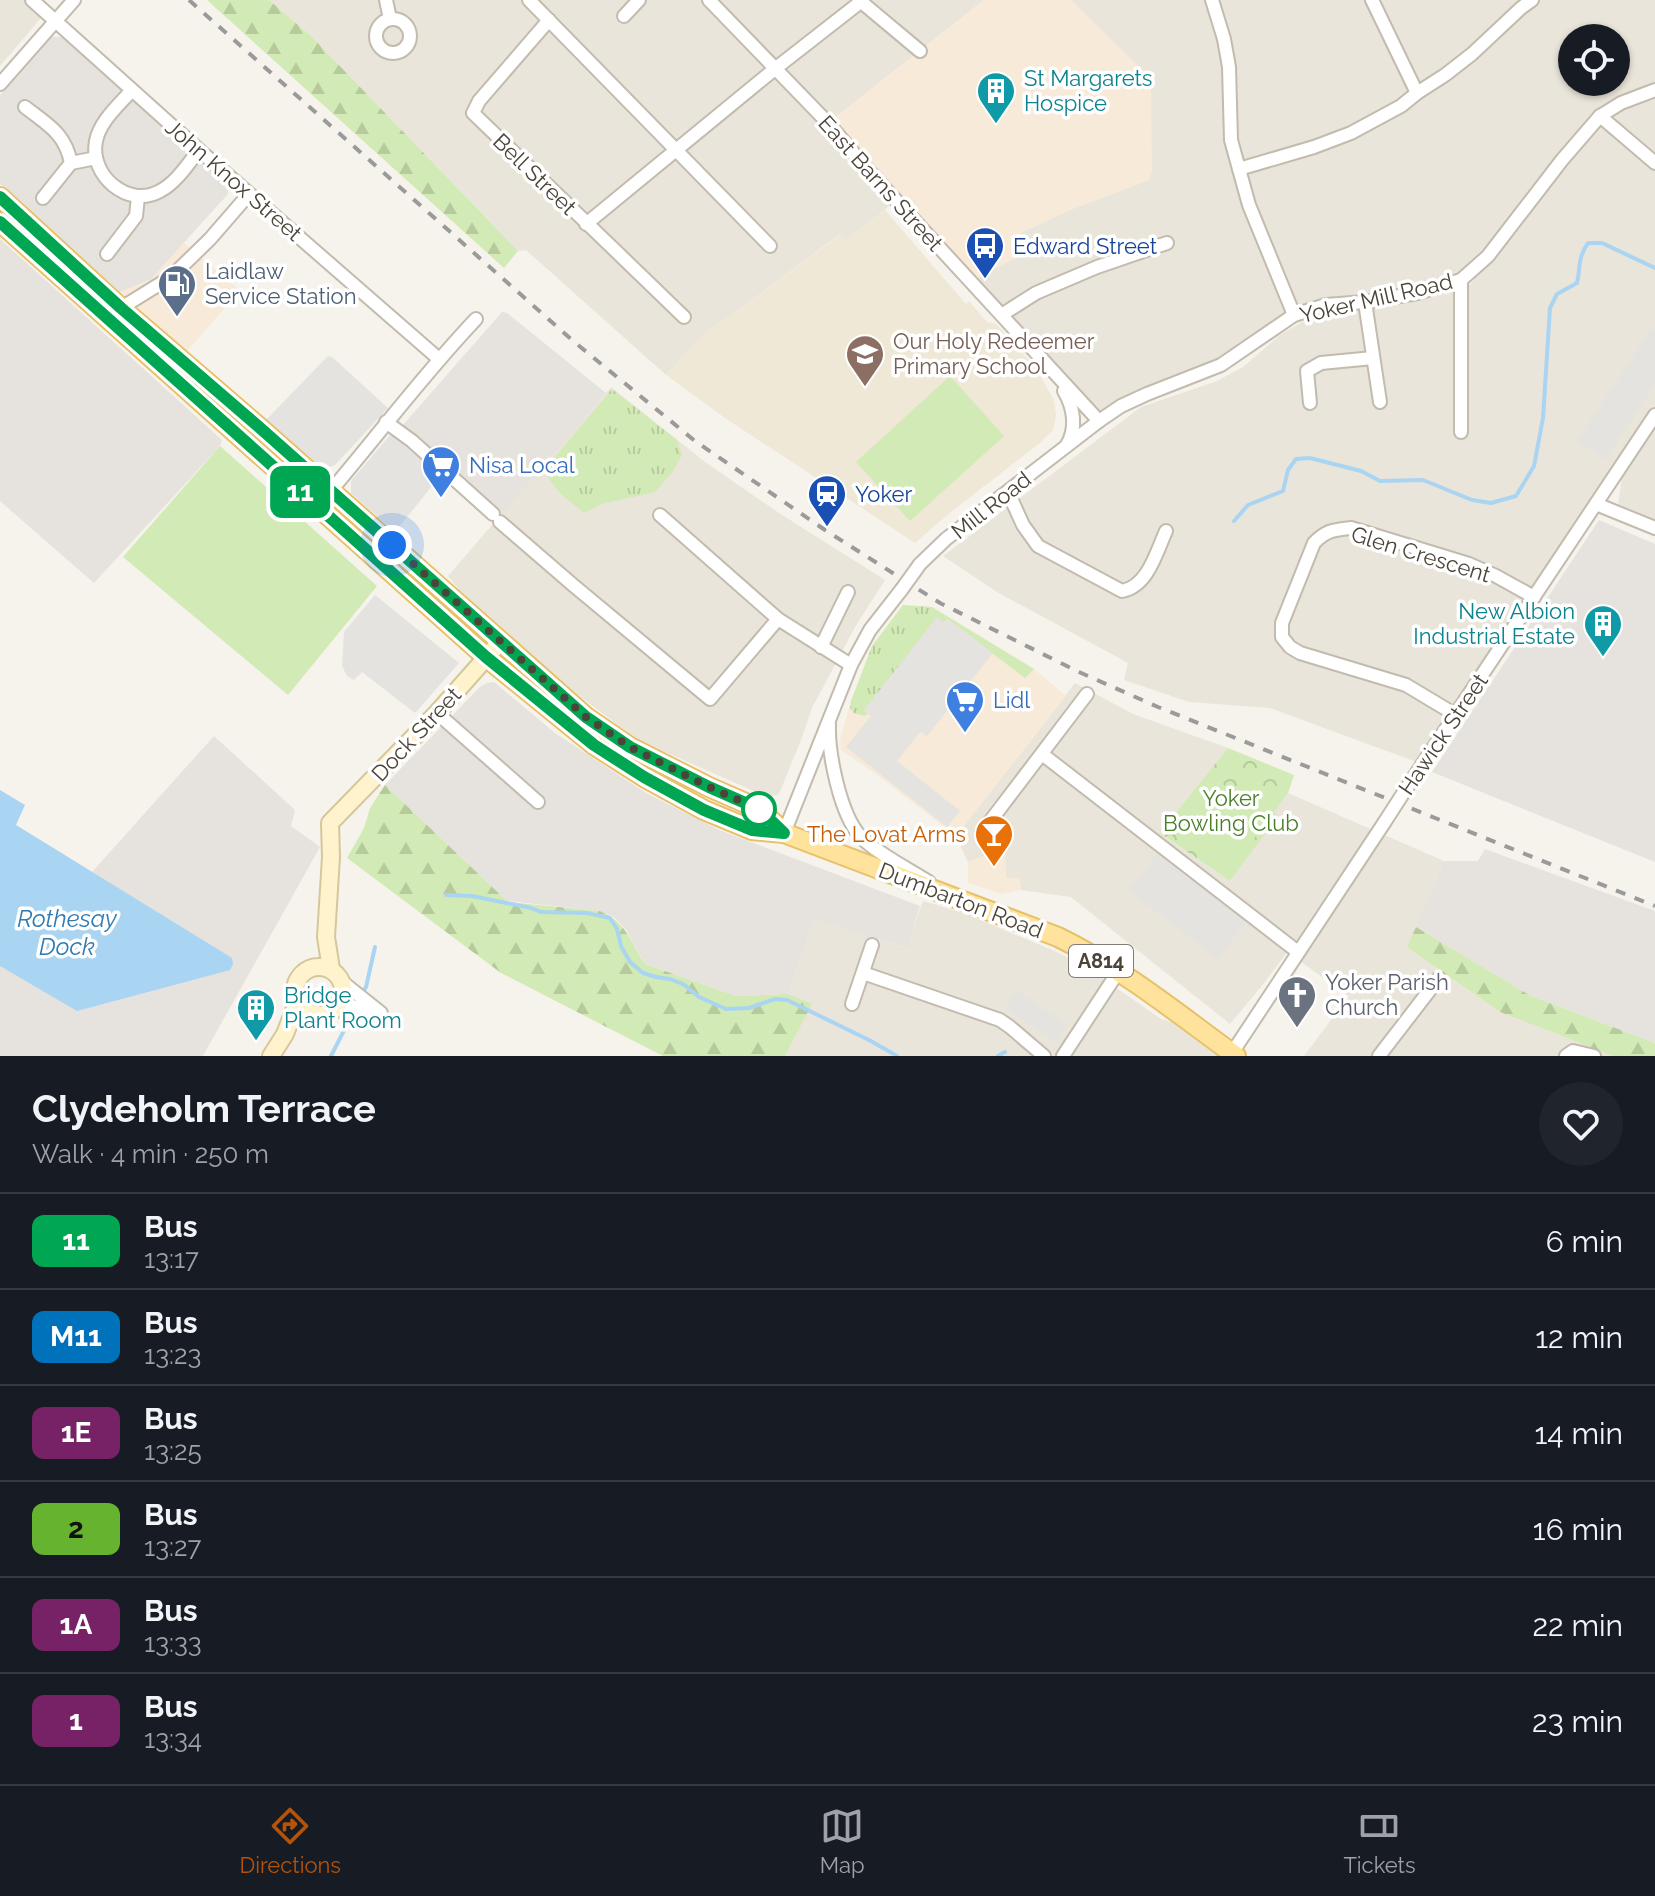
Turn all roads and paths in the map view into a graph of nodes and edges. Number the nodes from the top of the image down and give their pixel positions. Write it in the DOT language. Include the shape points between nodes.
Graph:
graph roads {
  1 [pos="32,0"];
  2 [pos="74,0"];
  3 [pos="386,0"];
  4 [pos="529,0"];
  5 [pos="639,0"];
  6 [pos="709,0"];
  7 [pos="1212,0"];
  8 [pos="1372,0"];
  9 [pos="1532,0"];
  10 [pos="861,1"];
  11 [pos="1519,4"];
  12 [pos="624,16"];
  13 [pos="390,19"];
  14 [pos="549,20"];
  15 [pos="56,21"];
  16 [pos="920,51"];
  17 [pos="776,68"];
  18 [pos="0,84"];
  19 [pos="132,90"];
  20 [pos="1655,90"];
  21 [pos="1417,93"];
  22 [pos="25,107"];
  23 [pos="1600,116"];
  24 [pos="199,150"];
  25 [pos="676,151"];
  26 [pos="96,158"];
  27 [pos="71,163"];
  28 [pos="1655,163"];
  29 [pos="1239,169"];
  30 [pos="249,194"];
  31 [pos="0,197"];
  32 [pos="138,197"];
  33 [pos="43,198"];
  34 [pos="0,222"];
  35 [pos="586,224"];
  36 [pos="1167,243"];
  37 [pos="770,246"];
  38 [pos="107,254"];
  39 [pos="1461,280"];
  40 [pos="1365,302"];
  41 [pos="121,308"];
  42 [pos="1003,314"];
  43 [pos="1294,315"];
  44 [pos="684,317"];
  45 [pos="476,319"];
  46 [pos="1373,358"];
  47 [pos="439,359"];
  48 [pos="1221,365"];
  49 [pos="1050,368"];
  50 [pos="1380,402"];
  51 [pos="1310,403"];
  52 [pos="1655,415"];
  53 [pos="1099,421"];
  54 [pos="386,422"];
  55 [pos="1461,432"];
  56 [pos="1067,446"];
  57 [pos="331,492"];
  58 [pos="1008,492"];
  59 [pos="1596,504"];
  60 [pos="317,507"];
  61 [pos="660,515"];
  62 [pos="1655,528"];
  63 [pos="1166,531"];
  64 [pos="848,592"];
  65 [pos="1534,597"];
  66 [pos="778,619"];
  67 [pos="500,642"];
  68 [pos="821,647"];
  69 [pos="486,657"];
  70 [pos="851,665"];
  71 [pos="1087,694"];
  72 [pos="437,713"];
  73 [pos="1456,715"];
  74 [pos="829,717"];
  75 [pos="1042,754"];
  76 [pos="538,802"];
  77 [pos="982,832"];
  78 [pos="784,833"];
  79 [pos="950,895"];
  80 [pos="326,937"];
  81 [pos="872,945"];
  82 [pos="1298,952"];
  83 [pos="311,967"];
  84 [pos="1118,972"];
  85 [pos="863,973"];
  86 [pos="336,975"];
  87 [pos="1439,978"];
  88 [pos="297,1003"];
  89 [pos="852,1004"];
  90 [pos="338,1006"];
  91 [pos="313,1014"];
  92 [pos="285,1034"];
  93 [pos="1570,1053"];
  94 [pos="1232,1055"];
  95 [pos="271,1056"];
  96 [pos="1044,1056"];
  97 [pos="1063,1056"];
  98 [pos="1379,1056"];
  99 [pos="1594,1056"];
  1 -- 15 [label="street, John Knox Street"];
  2 -- 15 [label="street"];
  3 -- 13 [label="street"];
  4 -- 14 [label="street"];
  5 -- 12 [label="street"];
  6 -- 17 [label="street, East Barns Street"];
  7 -- 29 [label="street" via="1227,53 1231,140"];
  8 -- 21 [label="street"];
  9 -- 11 [label="street"];
  10 -- 16 [label="street"];
  10 -- 17 [label="street"];
  11 -- 21 [label="street" via="1472,54"];
  14 -- 25 [label="street"];
  14 -- 35 [label="street, Bell Street" via="473,113"];
  15 -- 18 [label="street"];
  15 -- 19 [label="street, John Knox Street"];
  17 -- 25 [label="street"];
  17 -- 42 [label="street, East Barns Street"];
  19 -- 24 [label="street, John Knox Street"];
  19 -- 26 [label="street" via="99,130"];
  20 -- 23 [label="street, Yoker Mill Road"];
  21 -- 29 [label="street" via="1351,133"];
  22 -- 27 [label="street" via="60,135"];
  23 -- 28 [label="street"];
  23 -- 39 [label="street, Yoker Mill Road" via="1488,256"];
  24 -- 30 [label="street, John Knox Street"];
  24 -- 32 [label="street" via="163,190"];
  25 -- 35 [label="street"];
  25 -- 37 [label="street"];
  26 -- 27 [label="street"];
  26 -- 32 [label="street" via="110,183"];
  27 -- 33 [label="street"];
  29 -- 43 [label="street"];
  30 -- 41 [label="street" via="171,277"];
  30 -- 47 [label="street, John Knox Street"];
  31 -- 41 [label="main road, A814"];
  32 -- 38 [label="street" via="136,216"];
  34 -- 60 [label="main road, A814"];
  35 -- 44 [label="street, Bell Street"];
  36 -- 42 [label="street" via="1036,293"];
  39 -- 40 [label="street, Yoker Mill Road"];
  39 -- 55 [label="street"];
  40 -- 43 [label="street, Yoker Mill Road" via="1326,305"];
  40 -- 46 [label="street"];
  41 -- 57 [label="main road, A814"];
  42 -- 49 [label="street, East Barns Street"];
  43 -- 48 [label="street, Yoker Mill Road"];
  45 -- 47 [label="street"];
  46 -- 50 [label="street"];
  46 -- 51 [label="street" via="1321,363 1307,371"];
  47 -- 54 [label="street"];
  48 -- 53 [label="street, Mill Road" via="1147,394"];
  49 -- 53 [label="street, East Barns Street"];
  49 -- 56 [label="street, East Barns Street" via="1072,409 1074,428"];
  52 -- 59 [label="street, Hawick Street"];
  53 -- 56 [label="street, Mill Road"];
  54 -- 57 [label="street"];
  54 -- 66 [label="street" via="710,699"];
  56 -- 58 [label="street, Mill Road"];
  57 -- 60 [label="street"];
  57 -- 67 [label="main road, A814"];
  58 -- 63 [label="street" via="1038,546 1122,591 1142,582"];
  58 -- 70 [label="street, Mill Road, bridge" via="920,564 870,630"];
  59 -- 62 [label="street"];
  59 -- 65 [label="street, Hawick Street"];
  60 -- 69 [label="main road, A814"];
  61 -- 66 [label="street"];
  64 -- 68 [label="street"];
  65 -- 73 [label="street, Hawick Street"];
  65 -- 73 [label="street, Glen Crescent" via="1469,564 1351,528 1322,534 1314,543 1282,623 1282,637 1290,647 1406,685"];
  66 -- 68 [label="street"];
  67 -- 69 [label="street, Dock Street"];
  67 -- 78 [label="main road, A814" via="606,731 759,809"];
  68 -- 70 [label="street"];
  69 -- 72 [label="street, Dock Street"];
  69 -- 78 [label="main road, Dumbarton Road / A814" via="612,757 694,805 752,830"];
  70 -- 74 [label="street, Mill Road"];
  71 -- 75 [label="street"];
  72 -- 76 [label="street"];
  72 -- 80 [label="street, Dock Street" via="330,823"];
  73 -- 82 [label="street, Hawick Street, bridge"];
  74 -- 78 [label="street, Mill Road"];
  74 -- 79 [label="street, Mill Road" via="833,767 855,831"];
  75 -- 77 [label="street"];
  75 -- 82 [label="street"];
  78 -- 79 [label="main road, Dumbarton Road / A814"];
  79 -- 84 [label="main road, Dumbarton Road / A814" via="1048,932"];
  80 -- 83 [label="street"];
  80 -- 86 [label="street"];
  81 -- 85 [label="street"];
  82 -- 94 [label="street, Hawick Street"];
  83 -- 86 [label="street" via="324,966"];
  83 -- 88 [label="street" via="296,981"];
  84 -- 94 [label="main road, Dumbarton Road / A814"];
  84 -- 97 [label="street"];
  85 -- 89 [label="street"];
  85 -- 96 [label="street" via="1000,1020"];
  86 -- 90 [label="street" via="343,993"];
  86 -- 90 [label="street" via="381,1013"];
  87 -- 98 [label="street"];
  88 -- 91 [label="street"];
  88 -- 92 [label="street"];
  90 -- 91 [label="street"];
  91 -- 92 [label="street"];
  92 -- 95 [label="street"];
  93 -- 99 [label="street"];
}
